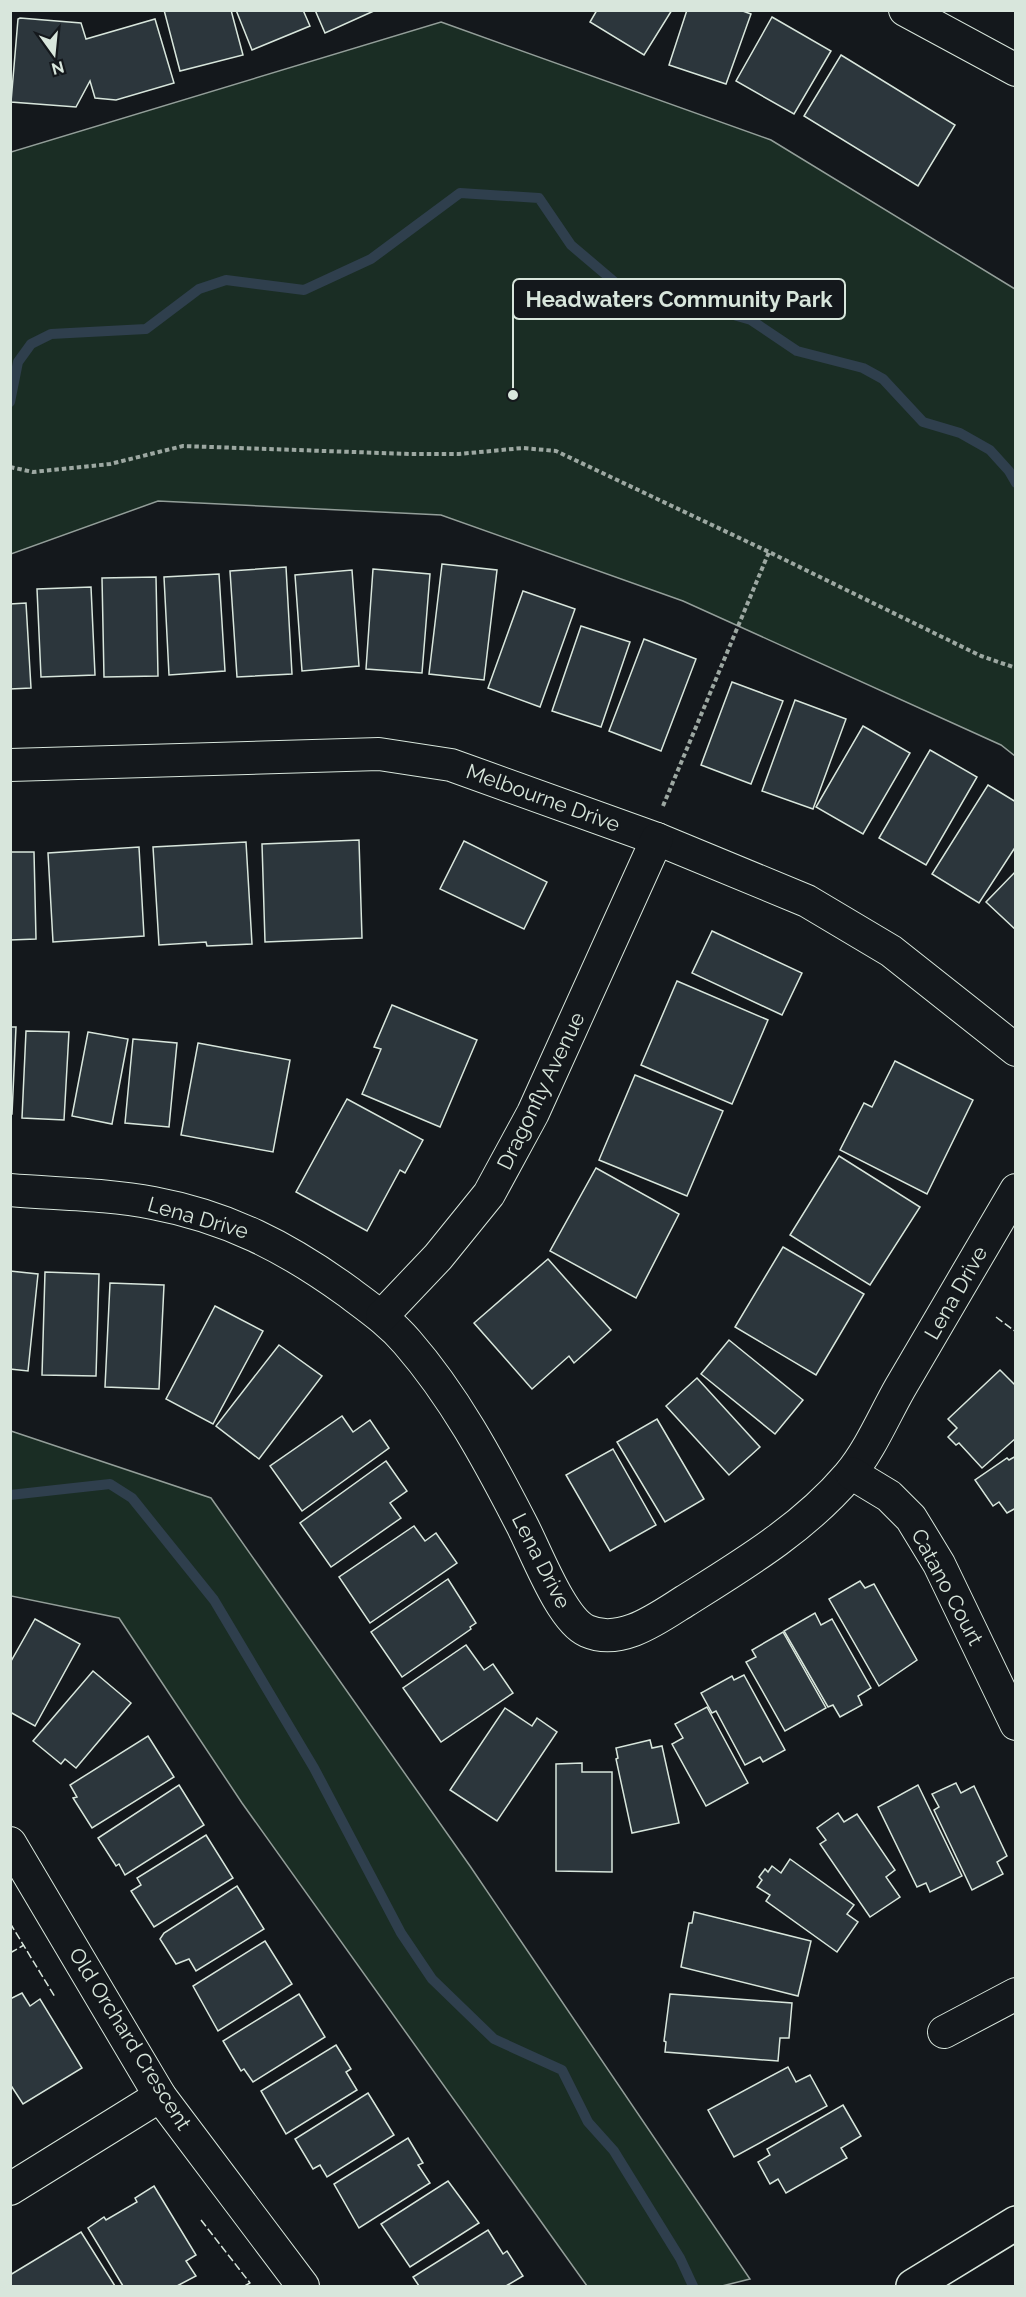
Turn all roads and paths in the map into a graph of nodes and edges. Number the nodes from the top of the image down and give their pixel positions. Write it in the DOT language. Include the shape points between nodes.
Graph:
graph roads {
  1 [pos="905,10"];
  2 [pos="1016,70"];
  3 [pos="10,467"];
  4 [pos="769,552"];
  5 [pos="1016,668"];
  6 [pos="10,765"];
  7 [pos="658,827"];
  8 [pos="1016,1050"];
  9 [pos="10,1190"];
  10 [pos="1016,1190"];
  11 [pos="382,1316"];
  12 [pos="851,1473"];
  13 [pos="1016,1724"];
  14 [pos="10,1843"];
  15 [pos="1016,1994"];
  16 [pos="944,2032"];
  17 [pos="160,2096"];
  18 [pos="10,2189"];
  19 [pos="1016,2223"];
  20 [pos="303,2286"];
  21 [pos="913,2286"];
  1 -- 2 [label="street"];
  3 -- 4 [label="path" via="33,472 110,464 183,446 410,454 523,448 556,451"];
  4 -- 5 [label="path" via="981,656"];
  4 -- 7 [label="path"];
  6 -- 7 [label="street, Melbourne Drive" via="379,754 451,765"];
  7 -- 8 [label="street, Melbourne Drive" via="816,906 891,951"];
  7 -- 11 [label="street, Dragonfly Avenue" via="533,1113 489,1194 438,1257"];
  9 -- 11 [label="street, Lena Drive" via="152,1202 245,1228 308,1263"];
  10 -- 12 [label="street, Lena Drive"];
  11 -- 12 [label="street, Lena Drive" via="437,1381 481,1446 559,1602 572,1621 587,1632 619,1634 652,1622 797,1526"];
  12 -- 13 [label="street, Catano Court" via="889,1496 911,1518 939,1564"];
  14 -- 17 [label="street, Old Orchard Crescent"];
  15 -- 16 [label="street"];
  17 -- 18 [label="street"];
  17 -- 20 [label="street, Old Orchard Crescent"];
  19 -- 21 [label="main road"];
}
